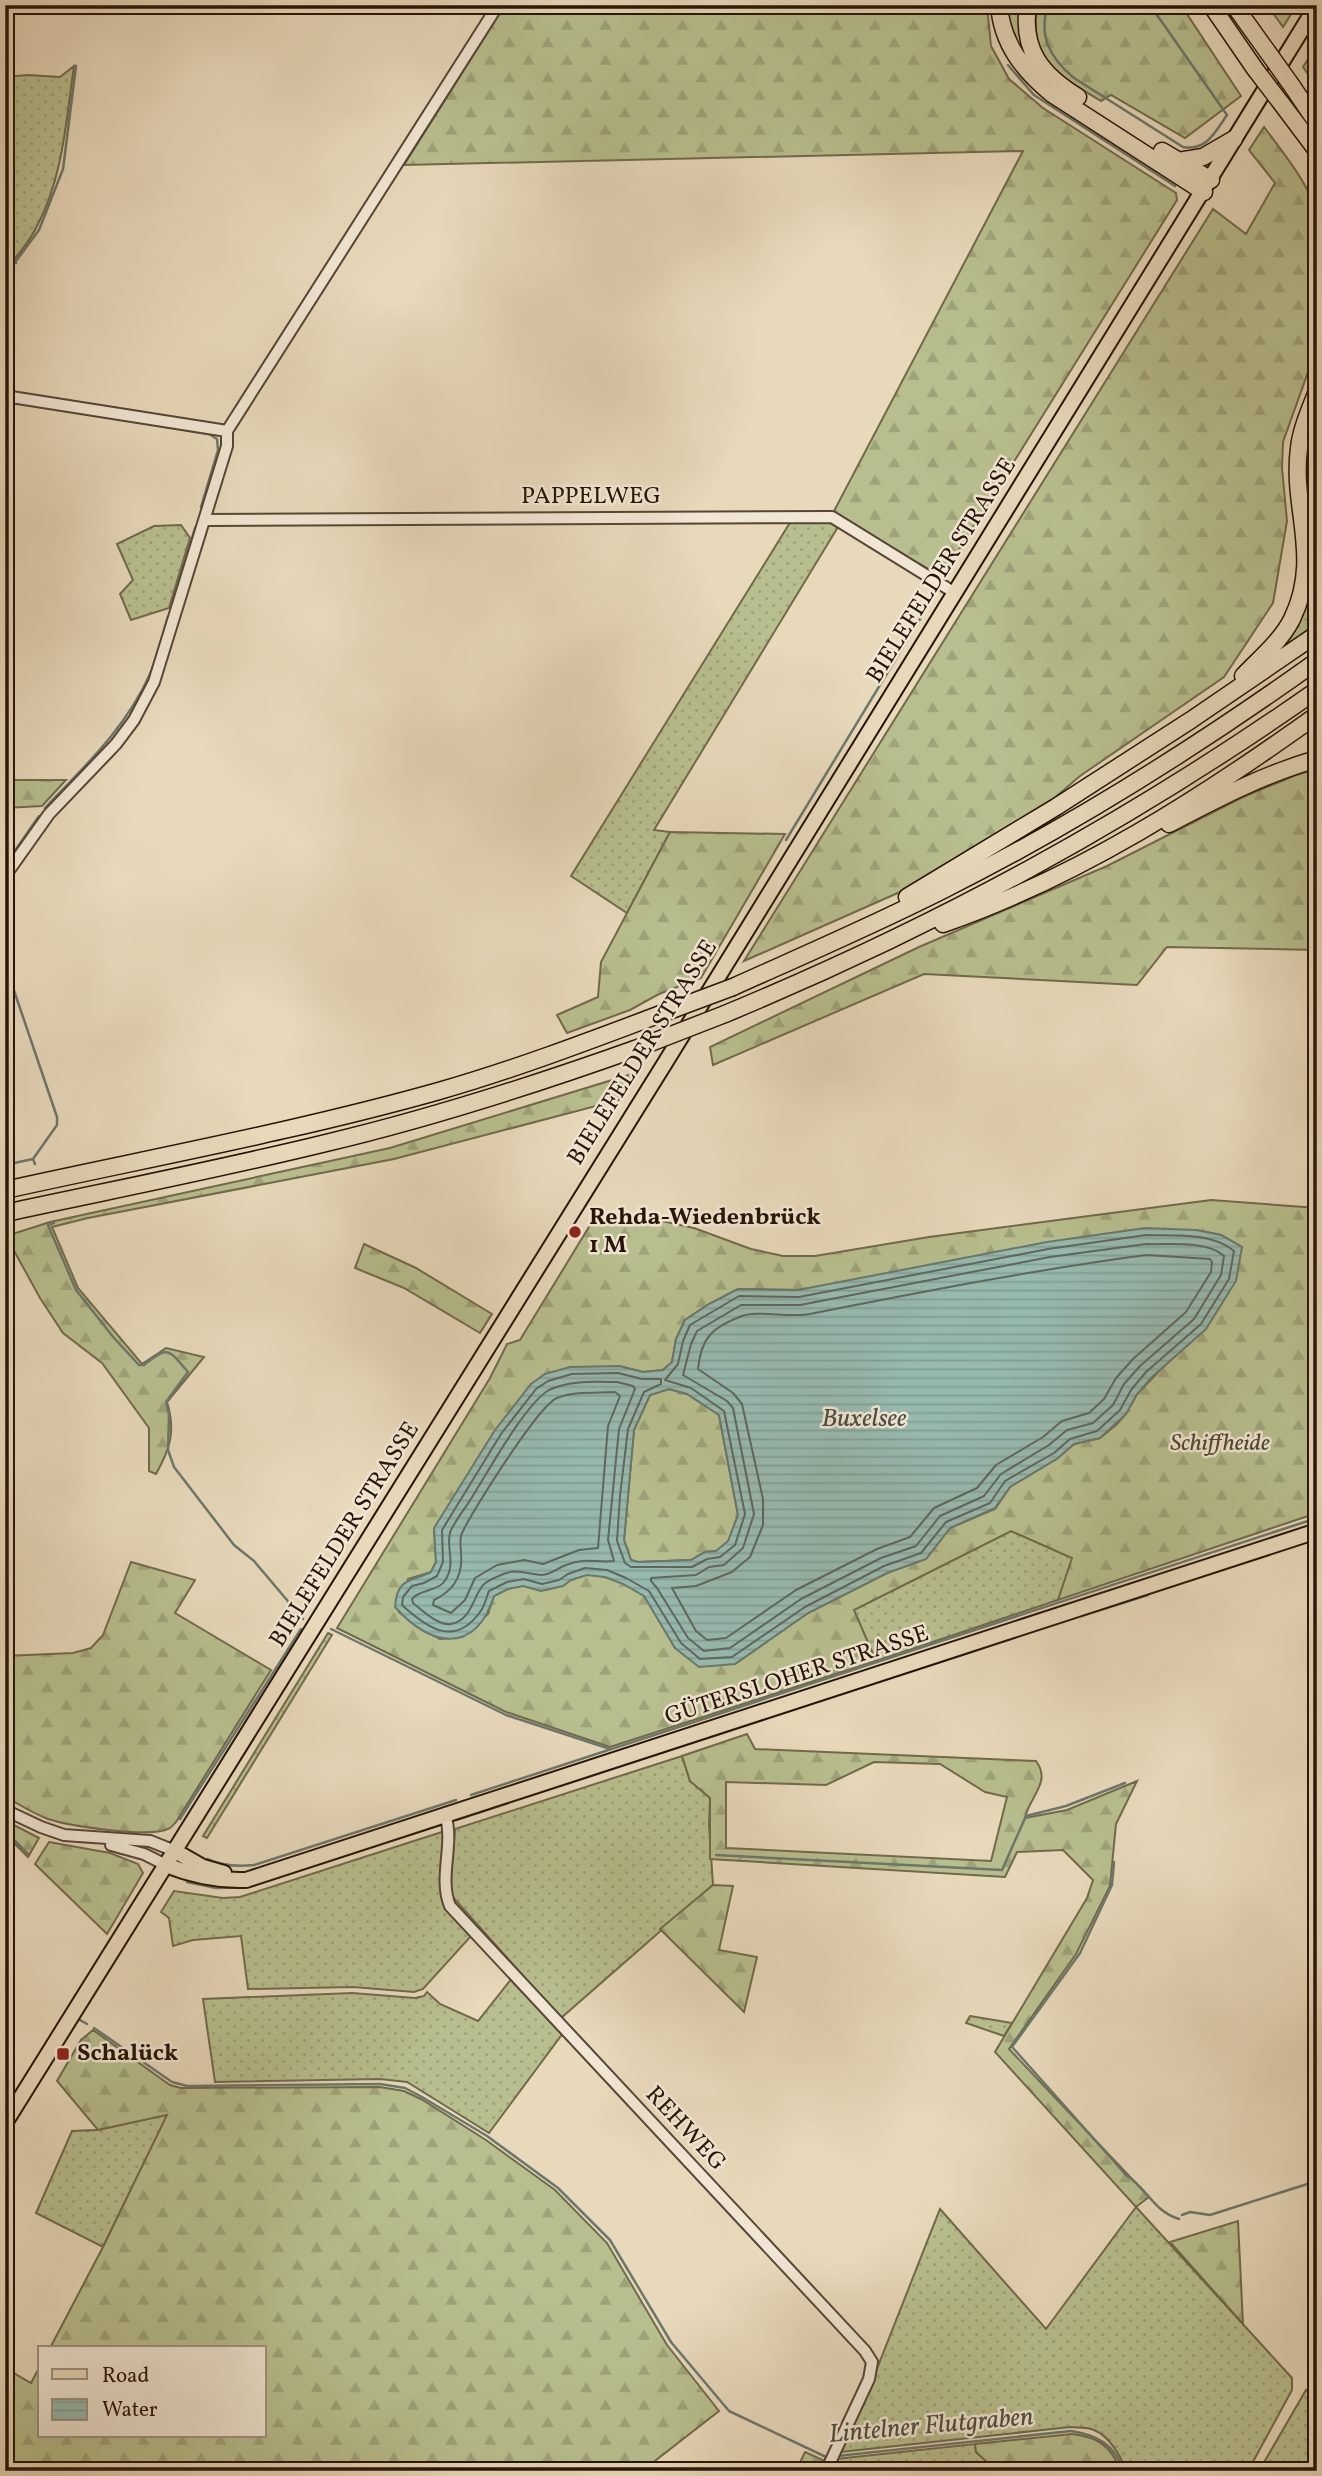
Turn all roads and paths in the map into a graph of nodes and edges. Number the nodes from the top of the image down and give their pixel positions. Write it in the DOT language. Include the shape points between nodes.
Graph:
graph roads {
  1 [pos="498,5"];
  2 [pos="999,5"];
  3 [pos="1028,5"];
  4 [pos="1204,5"];
  5 [pos="1211,5"];
  6 [pos="1234,5"];
  7 [pos="1317,5"];
  8 [pos="1237,42"];
  9 [pos="1317,123"];
  10 [pos="1305,136"];
  11 [pos="1234,139"];
  12 [pos="1317,151"];
  13 [pos="1178,161"];
  14 [pos="1317,165"];
  15 [pos="1207,186"];
  16 [pos="1317,391"];
  17 [pos="5,396"];
  18 [pos="227,431"];
  19 [pos="206,520"];
  20 [pos="956,593"];
  21 [pos="1317,634"];
  22 [pos="1317,661"];
  23 [pos="1317,690"];
  24 [pos="1317,715"];
  25 [pos="1191,720"];
  26 [pos="1317,759"];
  27 [pos="1106,851"];
  28 [pos="5,876"];
  29 [pos="831,943"];
  30 [pos="881,945"];
  31 [pos="5,1190"];
  32 [pos="5,1213"];
  33 [pos="1317,1531"];
  34 [pos="5,1810"];
  35 [pos="445,1814"];
  36 [pos="81,1838"];
  37 [pos="175,1851"];
  38 [pos="291,1864"];
  39 [pos="166,1865"];
  40 [pos="5,2123"];
  41 [pos="830,2461"];
  1 -- 18 [label="street"];
  2 -- 15 [label="highway" via="1012,50 1033,78 1052,94"];
  3 -- 13 [label="highway" via="1030,45 1047,74"];
  4 -- 8 [label="highway"];
  5 -- 8 [label="highway"];
  6 -- 9 [label="highway, bridge"];
  7 -- 11 [label="main road, BIELEFELDER STRASSE"];
  8 -- 10 [label="highway, bridge"];
  10 -- 12 [label="highway"];
  10 -- 14 [label="highway"];
  11 -- 13 [label="highway" via="1203,157"];
  11 -- 15 [label="main road, BIELEFELDER STRASSE"];
  13 -- 15 [label="highway"];
  15 -- 20 [label="main road, BIELEFELDER STRASSE"];
  16 -- 25 [label="highway" via="1299,447 1307,572 1292,620 1238,681"];
  17 -- 18 [label="street"];
  18 -- 19 [label="street"];
  19 -- 20 [label="street, PAPPELWEG" via="832,517"];
  19 -- 28 [label="street" via="154,682 134,720 49,814"];
  20 -- 37 [label="main road, BIELEFELDER STRASSE"];
  21 -- 25 [label="highway"];
  22 -- 29 [label="highway" via="1224,726 1045,836"];
  23 -- 30 [label="highway" via="1188,777 1054,857"];
  24 -- 27 [label="highway"];
  25 -- 29 [label="highway"];
  26 -- 27 [label="highway" via="1232,791"];
  27 -- 30 [label="highway" via="985,908"];
  29 -- 31 [label="highway, bridge" via="733,987 440,1091"];
  30 -- 32 [label="highway, bridge" via="725,1014 546,1080 363,1134"];
  33 -- 35 [label="main road, GÜTERSLOHER STRASSE"];
  34 -- 36 [label="street" via="49,1830"];
  35 -- 38 [label="main road, GÜTERSLOHER STRASSE"];
  35 -- 41 [label="street, REHWEG" via="449,1826 445,1889 450,1906 872,2362 869,2379"];
  36 -- 37 [label="street" via="150,1841"];
  36 -- 39 [label="street" via="131,1850"];
  37 -- 38 [label="main road, GÜTERSLOHER STRASSE" via="222,1873 246,1874"];
  37 -- 39 [label="main road, BIELEFELDER STRASSE"];
  38 -- 39 [label="main road, GÜTERSLOHER STRASSE" via="246,1880 222,1881"];
  39 -- 40 [label="main road, BIELEFELDER STRASSE"];
}
